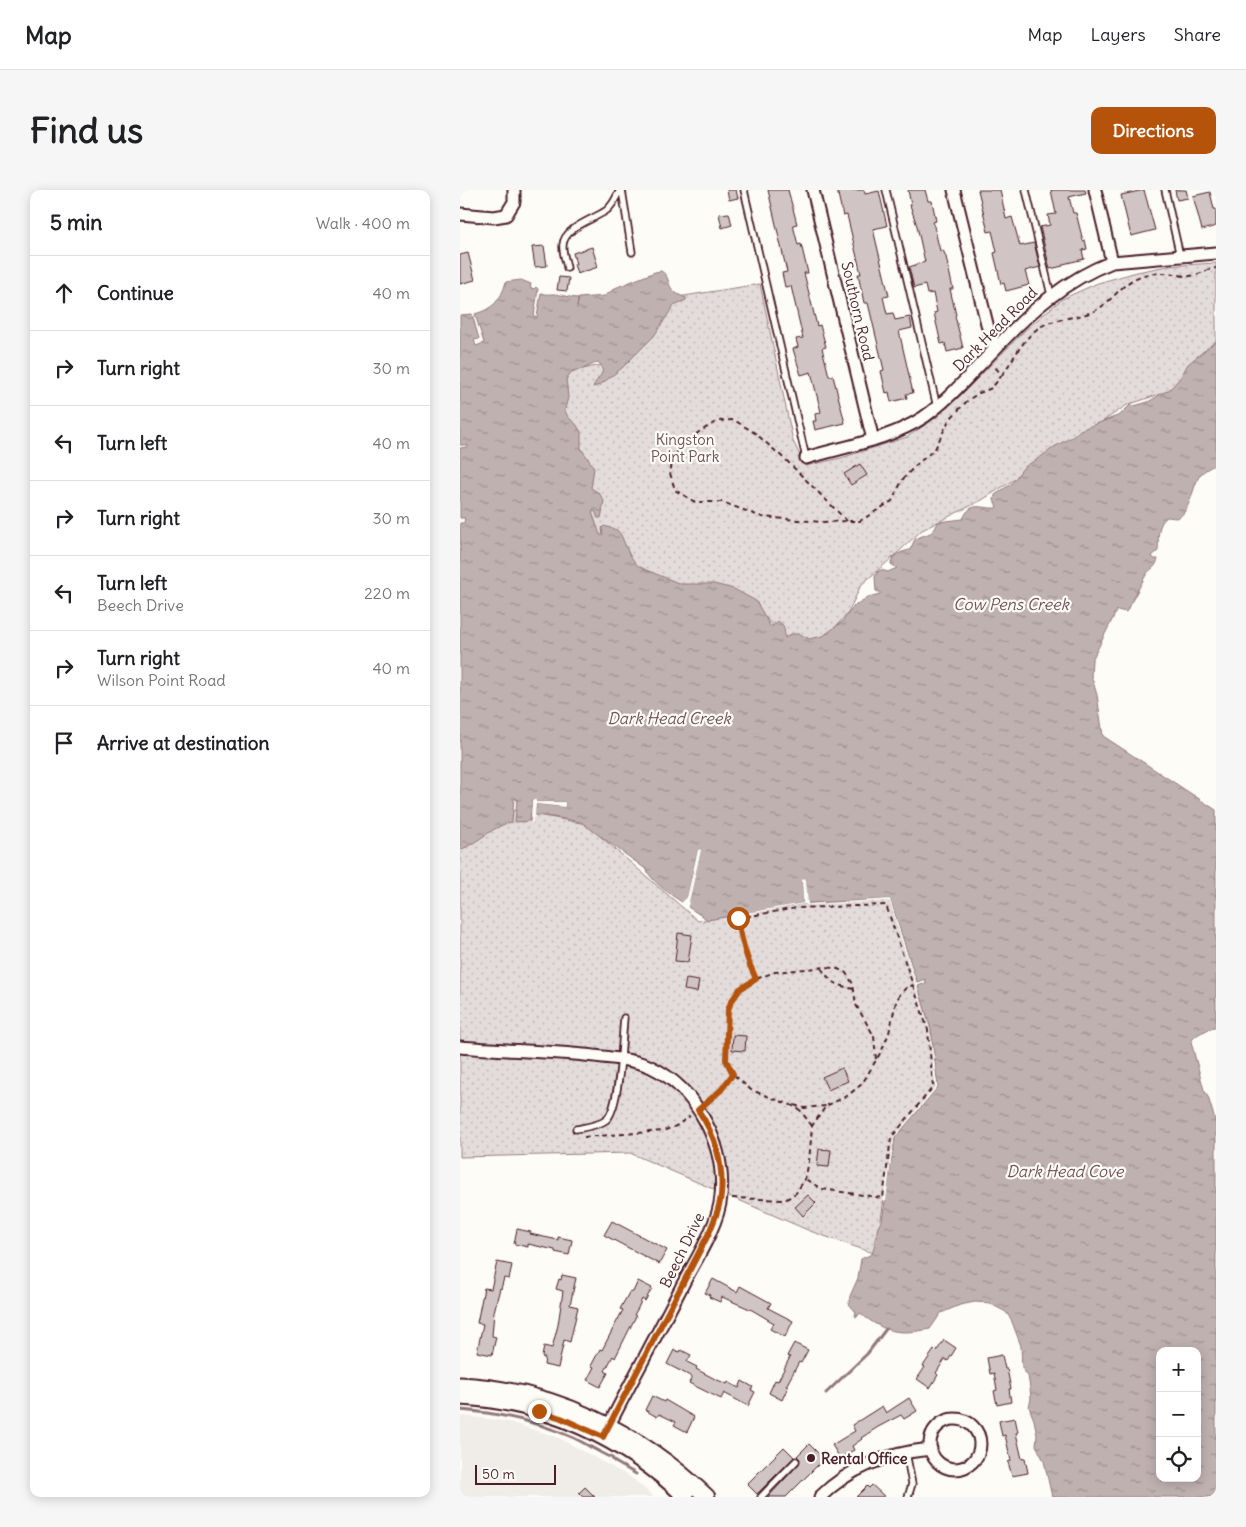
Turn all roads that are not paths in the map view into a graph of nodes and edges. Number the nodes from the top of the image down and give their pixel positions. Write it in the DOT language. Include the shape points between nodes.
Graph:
graph roads {
  1 [pos="514,190"];
  2 [pos="621,190"];
  3 [pos="744,190"];
  4 [pos="813,190"];
  5 [pos="886,190"];
  6 [pos="954,190"];
  7 [pos="1026,190"];
  8 [pos="1095,190"];
  9 [pos="1165,190"];
  10 [pos="460,214"];
  11 [pos="632,252"];
  12 [pos="1216,253"];
  13 [pos="1180,257"];
  14 [pos="1112,262"];
  15 [pos="567,268"];
  16 [pos="1051,295"];
  17 [pos="995,348"];
  18 [pos="938,407"];
  19 [pos="873,440"];
  20 [pos="806,458"];
  21 [pos="624,1018"];
  22 [pos="460,1047"];
  23 [pos="620,1058"];
  24 [pos="576,1129"];
  25 [pos="460,1384"];
  26 [pos="460,1397"];
  27 [pos="606,1431"];
  28 [pos="930,1449"];
  29 [pos="906,1452"];
  30 [pos="796,1461"];
  31 [pos="686,1497"];
  32 [pos="707,1497"];
  33 [pos="761,1497"];
  34 [pos="820,1497"];
  35 [pos="908,1497"];
  1 -- 10 [label="street" via="514,202 506,215"];
  2 -- 11 [label="lane"];
  2 -- 15 [label="lane" via="606,211 569,233 563,244"];
  3 -- 20 [label="lane"];
  4 -- 19 [label="street, Southorn Road"];
  5 -- 18 [label="lane"];
  6 -- 17 [label="street"];
  7 -- 16 [label="lane"];
  8 -- 14 [label="street"];
  9 -- 13 [label="lane"];
  12 -- 13 [label="street, Dark Head Road"];
  13 -- 14 [label="street, Dark Head Road"];
  14 -- 16 [label="street, Dark Head Road" via="1080,276"];
  16 -- 17 [label="street, Dark Head Road"];
  17 -- 18 [label="street, Dark Head Road"];
  18 -- 19 [label="street, Dark Head Road" via="910,425"];
  19 -- 20 [label="street, Dark Head Road"];
  21 -- 23 [label="lane"];
  22 -- 23 [label="street, Beech Drive"];
  23 -- 24 [label="lane" via="615,1104 607,1119"];
  23 -- 27 [label="street, Beech Drive" via="651,1067 682,1090 698,1110 716,1147 721,1196 706,1239"];
  25 -- 27 [label="street" via="533,1396 568,1407"];
  26 -- 27 [label="street" via="539,1411"];
  27 -- 31 [label="street"];
  27 -- 32 [label="street" via="632,1438 667,1462"];
  28 -- 28 [label="street" via="938,1462 952,1469 960,1468 968,1465 978,1454 979,1438 970,1424 954,1419 945,1421 933,1432"];
  28 -- 29 [label="street"];
  29 -- 34 [label="street" via="847,1475"];
  29 -- 35 [label="lane" via="912,1484"];
  30 -- 33 [label="lane"];
}
